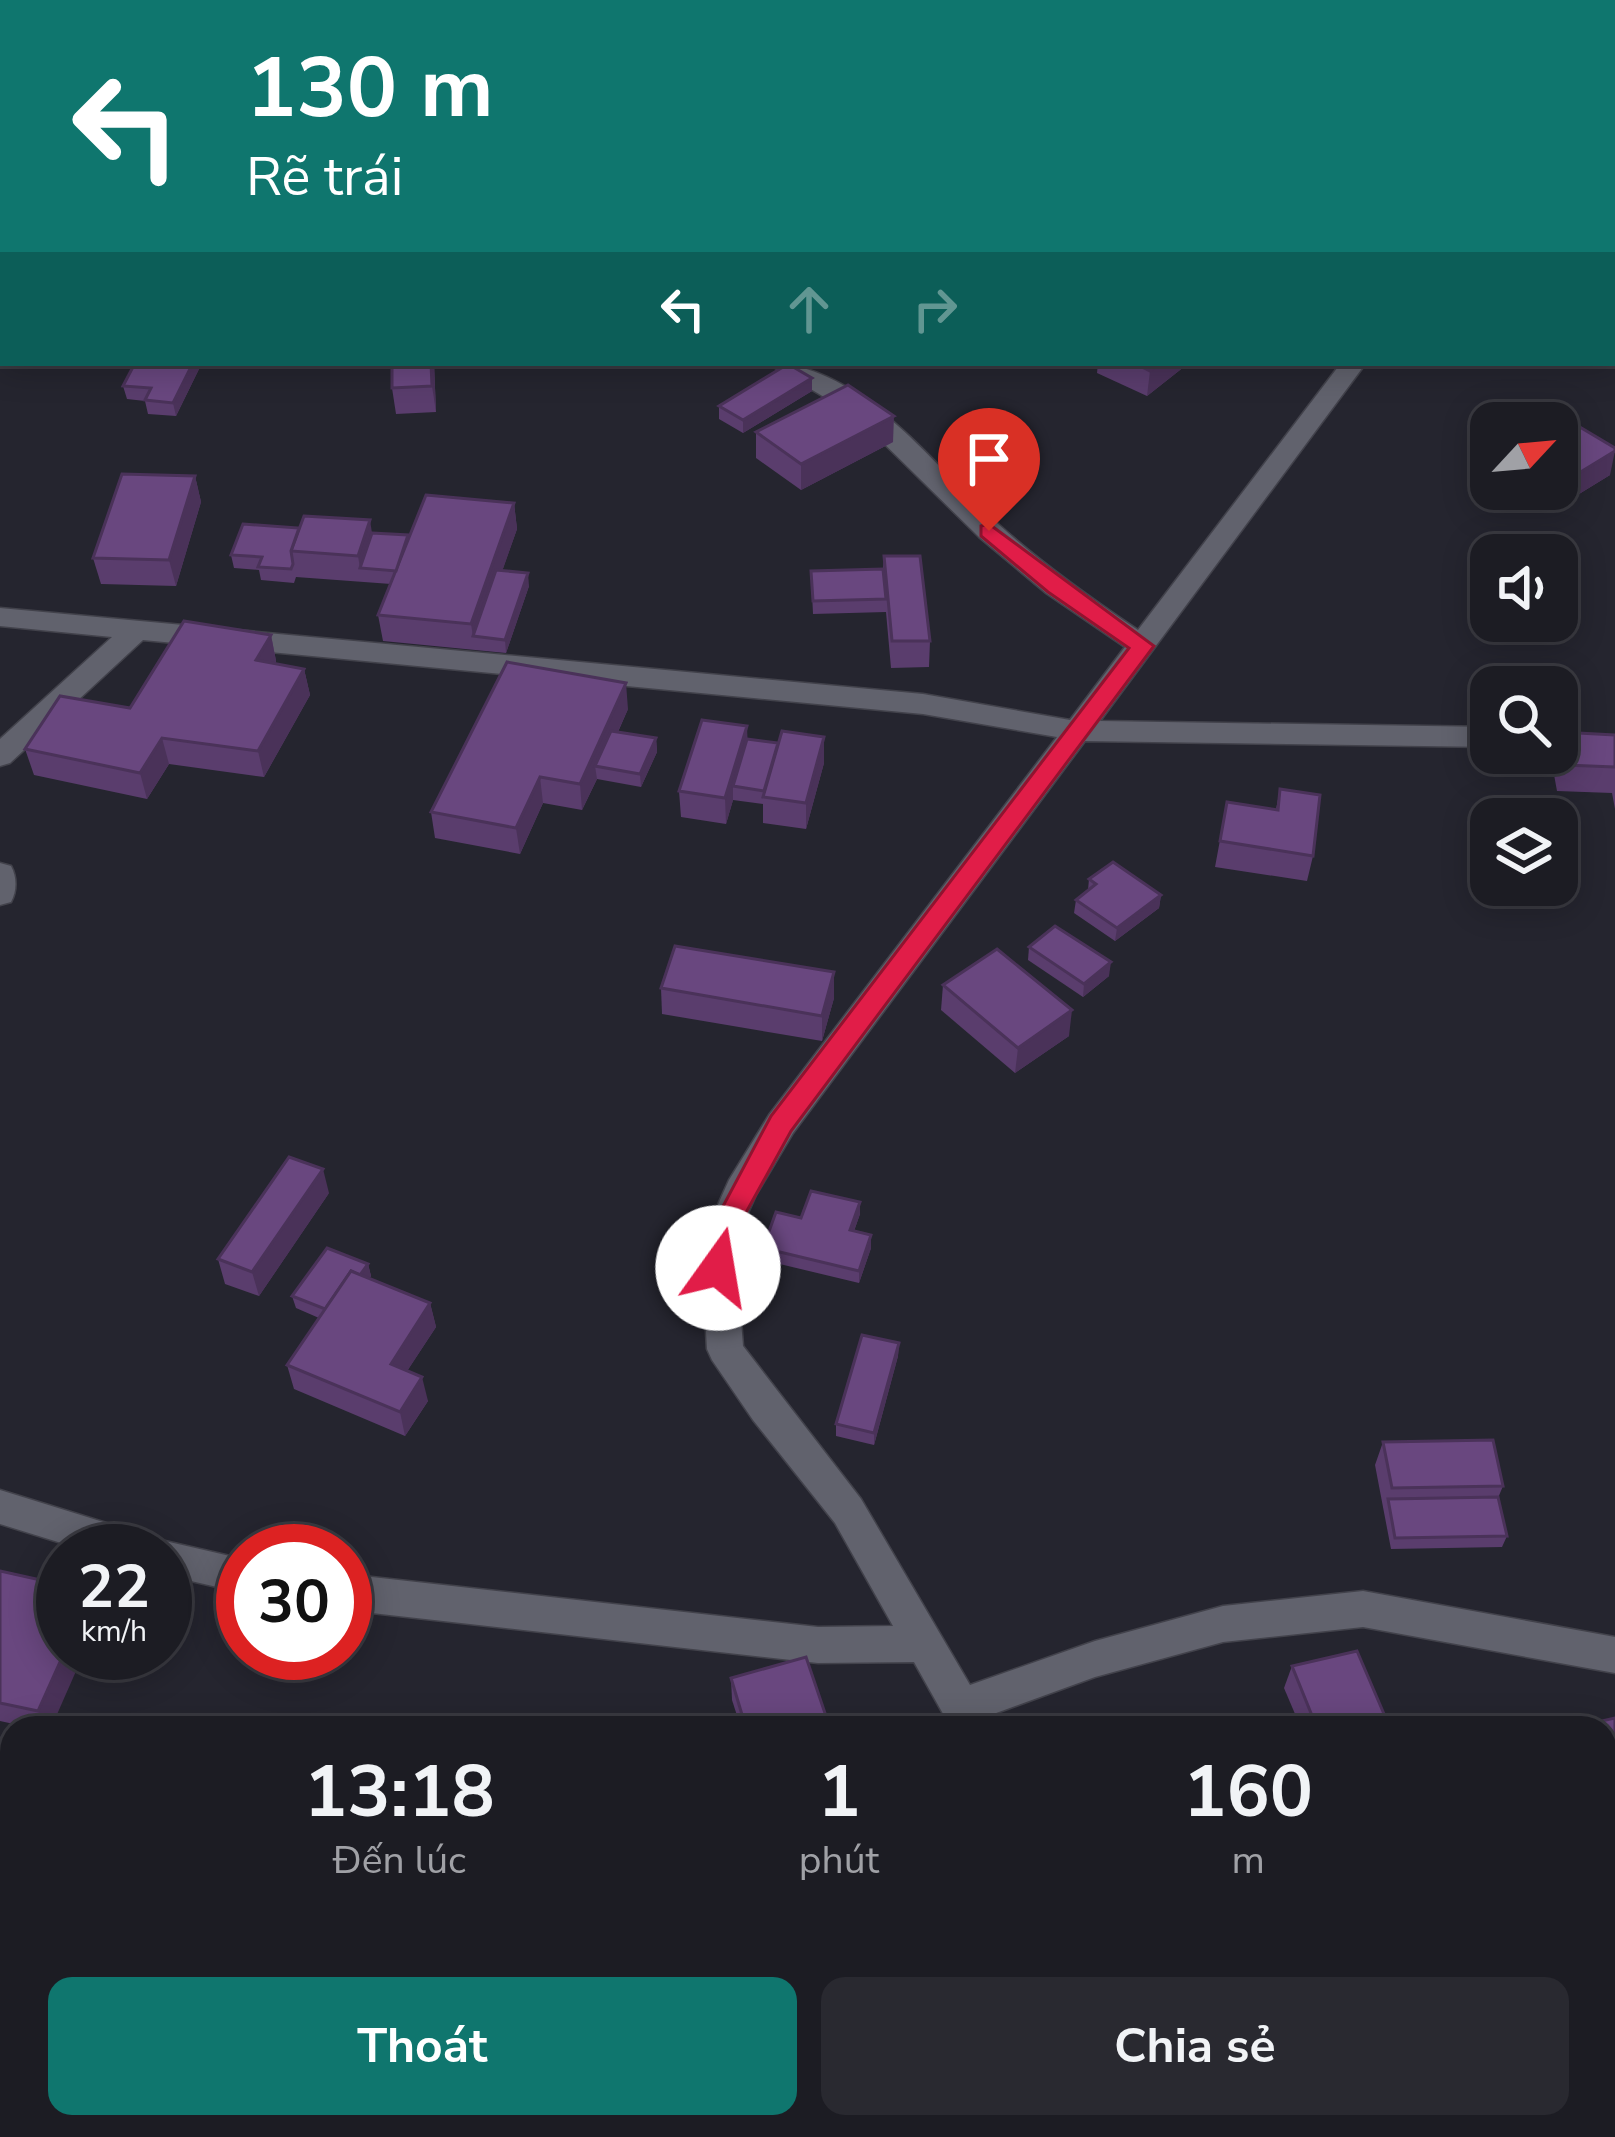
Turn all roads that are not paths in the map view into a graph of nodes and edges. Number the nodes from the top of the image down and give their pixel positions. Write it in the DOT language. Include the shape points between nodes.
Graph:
graph roads {
  1 [pos="784,366"];
  2 [pos="1352,366"];
  3 [pos="0,617"];
  4 [pos="137,629"];
  5 [pos="1143,646"];
  6 [pos="1079,731"];
  7 [pos="1470,737"];
  8 [pos="0,756"];
  9 [pos="0,874"];
  10 [pos="0,894"];
  11 [pos="0,1507"];
  12 [pos="55,1524"];
  13 [pos="372,1595"];
  14 [pos="928,1644"];
  15 [pos="1615,1655"];
  16 [pos="967,1716"];
  17 [pos="970,1716"];
  1 -- 5 [label="street" via="865,411 1006,545"];
  2 -- 5 [label="street"];
  3 -- 4 [label="street"];
  4 -- 6 [label="street" via="923,704"];
  4 -- 8 [label="street"];
  5 -- 6 [label="street"];
  6 -- 7 [label="street"];
  6 -- 14 [label="street" via="781,1124 718,1242 725,1349 848,1511"];
  9 -- 10 [label="street"];
  11 -- 12 [label="street"];
  13 -- 14 [label="street" via="818,1645"];
  14 -- 16 [label="street"];
  15 -- 17 [label="street" via="1363,1609 1223,1624 1095,1659"];
}
